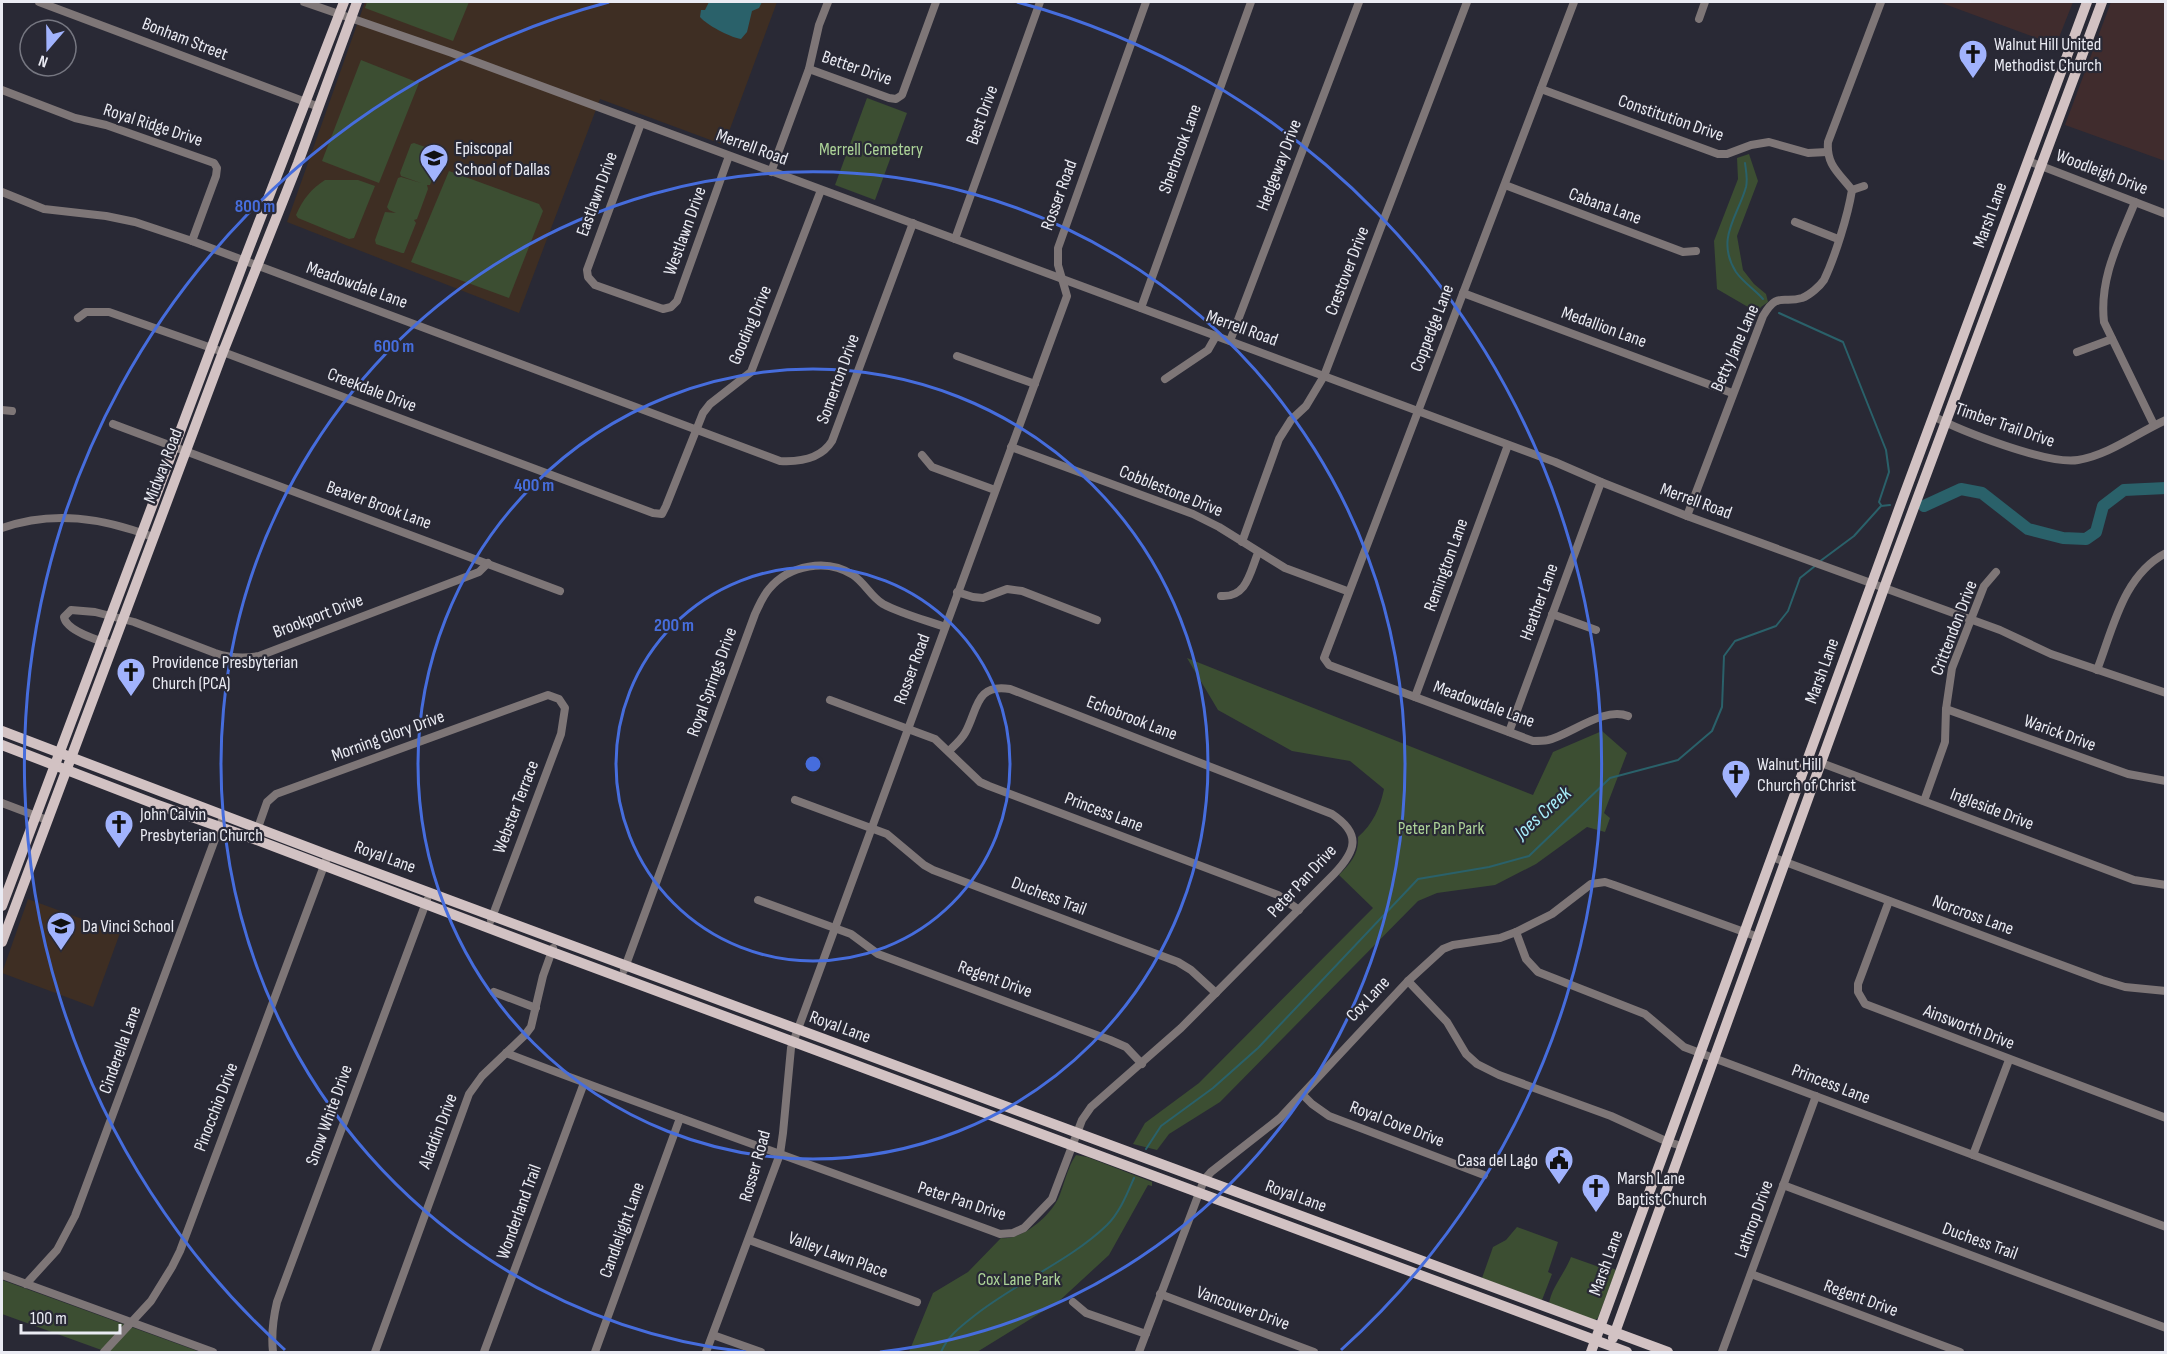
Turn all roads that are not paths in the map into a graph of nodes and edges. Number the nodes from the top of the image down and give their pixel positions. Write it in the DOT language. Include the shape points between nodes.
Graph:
graph roads {
  1 [pos="39,2"];
  2 [pos="304,2"];
  3 [pos="344,2"];
  4 [pos="357,2"];
  5 [pos="828,2"];
  6 [pos="936,2"];
  7 [pos="1041,2"];
  8 [pos="1146,2"];
  9 [pos="1251,2"];
  10 [pos="1359,2"];
  11 [pos="1467,2"];
  12 [pos="1574,2"];
  13 [pos="1705,2"];
  14 [pos="1881,2"];
  15 [pos="2087,2"];
  16 [pos="2102,2"];
  17 [pos="339,15"];
  18 [pos="351,18"];
  19 [pos="1699,19"];
  20 [pos="2068,51"];
  21 [pos="2082,56"];
  22 [pos="809,69"];
  23 [pos="1541,89"];
  24 [pos="2,90"];
  25 [pos="306,102"];
  26 [pos="319,107"];
  27 [pos="641,123"];
  28 [pos="1827,152"];
  29 [pos="729,156"];
  30 [pos="2028,161"];
  31 [pos="2041,166"];
  32 [pos="771,172"];
  33 [pos="1504,185"];
  34 [pos="1864,186"];
  35 [pos="821,190"];
  36 [pos="1852,190"];
  37 [pos="2,192"];
  38 [pos="2135,202"];
  39 [pos="2166,214"];
  40 [pos="1795,222"];
  41 [pos="913,224"];
  42 [pos="956,239"];
  43 [pos="1838,239"];
  44 [pos="192,241"];
  45 [pos="1696,251"];
  46 [pos="244,261"];
  47 [pos="256,266"];
  48 [pos="1063,279"];
  49 [pos="1982,285"];
  50 [pos="1995,290"];
  51 [pos="1463,293"];
  52 [pos="1141,308"];
  53 [pos="663,309"];
  54 [pos="78,318"];
  55 [pos="1216,336"];
  56 [pos="2112,339"];
  57 [pos="1230,341"];
  58 [pos="211,348"];
  59 [pos="223,352"];
  60 [pos="2077,352"];
  61 [pos="957,356"];
  62 [pos="1324,376"];
  63 [pos="1165,379"];
  64 [pos="1035,384"];
  65 [pos="1732,393"];
  66 [pos="2,410"];
  67 [pos="12,411"];
  68 [pos="1417,411"];
  69 [pos="1933,416"];
  70 [pos="2166,420"];
  71 [pos="1945,423"];
  72 [pos="113,424"];
  73 [pos="2154,425"];
  74 [pos="697,428"];
  75 [pos="1509,445"];
  76 [pos="174,447"];
  77 [pos="1011,447"];
  78 [pos="186,451"];
  79 [pos="922,455"];
  80 [pos="1601,482"];
  81 [pos="994,490"];
  82 [pos="653,513"];
  83 [pos="1687,516"];
  84 [pos="2,528"];
  85 [pos="141,533"];
  86 [pos="153,537"];
  87 [pos="1242,542"];
  88 [pos="1258,553"];
  89 [pos="2166,553"];
  90 [pos="488,563"];
  91 [pos="1996,572"];
  92 [pos="1872,583"];
  93 [pos="1884,588"];
  94 [pos="560,591"];
  95 [pos="1347,591"];
  96 [pos="957,592"];
  97 [pos="1221,596"];
  98 [pos="1552,614"];
  99 [pos="110,616"];
  100 [pos="1097,620"];
  101 [pos="1971,620"];
  102 [pos="122,621"];
  103 [pos="945,627"];
  104 [pos="1596,630"];
  105 [pos="101,641"];
  106 [pos="113,645"];
  107 [pos="1329,665"];
  108 [pos="2097,670"];
  109 [pos="2166,693"];
  110 [pos="1415,697"];
  111 [pos="559,699"];
  112 [pos="831,699"];
  113 [pos="1946,709"];
  114 [pos="1628,716"];
  115 [pos="908,728"];
  116 [pos="2,731"];
  117 [pos="1509,732"];
  118 [pos="2,745"];
  119 [pos="949,751"];
  120 [pos="59,753"];
  121 [pos="70,757"];
  122 [pos="1808,758"];
  123 [pos="1821,762"];
  124 [pos="54,765"];
  125 [pos="66,770"];
  126 [pos="2166,781"];
  127 [pos="159,791"];
  128 [pos="795,800"];
  129 [pos="1924,801"];
  130 [pos="2,803"];
  131 [pos="155,804"];
  132 [pos="1332,814"];
  133 [pos="224,815"];
  134 [pos="35,816"];
  135 [pos="47,820"];
  136 [pos="220,827"];
  137 [pos="258,827"];
  138 [pos="871,828"];
  139 [pos="254,839"];
  140 [pos="1772,857"];
  141 [pos="326,860"];
  142 [pos="1785,862"];
  143 [pos="2166,885"];
  144 [pos="430,891"];
  145 [pos="758,900"];
  146 [pos="1888,901"];
  147 [pos="426,903"];
  148 [pos="2,907"];
  149 [pos="1299,910"];
  150 [pos="13,912"];
  151 [pos="492,915"];
  152 [pos="489,928"];
  153 [pos="834,928"];
  154 [pos="1744,932"];
  155 [pos="1516,933"];
  156 [pos="1758,937"];
  157 [pos="556,939"];
  158 [pos="2,942"];
  159 [pos="552,952"];
  160 [pos="626,964"];
  161 [pos="621,977"];
  162 [pos="1408,981"];
  163 [pos="2166,991"];
  164 [pos="494,992"];
  165 [pos="1216,993"];
  166 [pos="536,1008"];
  167 [pos="797,1028"];
  168 [pos="793,1041"];
  169 [pos="506,1053"];
  170 [pos="1700,1053"];
  171 [pos="1714,1058"];
  172 [pos="2009,1060"];
  173 [pos="1142,1064"];
  174 [pos="584,1083"];
  175 [pos="1303,1095"];
  176 [pos="1816,1096"];
  177 [pos="680,1118"];
  178 [pos="2166,1118"];
  179 [pos="1077,1132"];
  180 [pos="1668,1142"];
  181 [pos="1072,1145"];
  182 [pos="1682,1146"];
  183 [pos="780,1154"];
  184 [pos="1973,1155"];
  185 [pos="1484,1175"];
  186 [pos="1204,1180"];
  187 [pos="1783,1185"];
  188 [pos="1198,1193"];
  189 [pos="1647,1201"];
  190 [pos="1661,1206"];
  191 [pos="1300,1215"];
  192 [pos="2166,1227"];
  193 [pos="1294,1228"];
  194 [pos="748,1240"];
  195 [pos="1751,1274"];
  196 [pos="1455,1275"];
  197 [pos="2,1277"];
  198 [pos="26,1284"];
  199 [pos="1450,1286"];
  200 [pos="1160,1294"];
  201 [pos="917,1302"];
  202 [pos="1073,1302"];
  203 [pos="132,1323"];
  204 [pos="1600,1328"];
  205 [pos="2166,1328"];
  206 [pos="1615,1333"];
  207 [pos="1146,1334"];
  208 [pos="713,1335"];
  209 [pos="1596,1341"];
  210 [pos="1609,1349"];
  211 [pos="104,1353"];
  212 [pos="213,1353"];
  213 [pos="273,1353"];
  214 [pos="375,1353"];
  215 [pos="484,1353"];
  216 [pos="595,1353"];
  217 [pos="706,1353"];
  218 [pos="760,1353"];
  219 [pos="1139,1353"];
  220 [pos="1314,1353"];
  221 [pos="1591,1353"];
  222 [pos="1627,1353"];
  223 [pos="1668,1353"];
  224 [pos="1722,1353"];
  225 [pos="1960,1353"];
  1 -- 25 [label="street, Bonham Street"];
  2 -- 17 [label="street, Merrell Road"];
  3 -- 17 [label="main road, Midway Road"];
  4 -- 18 [label="main road, Midway Road"];
  5 -- 22 [label="street"];
  6 -- 22 [label="street, Better Drive" via="902,95 896,99"];
  7 -- 42 [label="street, Best Drive"];
  8 -- 48 [label="street, Rosser Road" via="1058,248"];
  9 -- 52 [label="street, Sherbrook Lane"];
  10 -- 57 [label="street, Hedgeway Drive"];
  11 -- 62 [label="street, Crestover Drive"];
  12 -- 23 [label="street, Coppedge Lane"];
  13 -- 19 [label="street"];
  14 -- 28 [label="street" via="1830,134"];
  15 -- 20 [label="main road, Marsh Lane"];
  16 -- 21 [label="main road, Marsh Lane"];
  17 -- 18 [label="street, Merrell Road"];
  17 -- 25 [label="main road, Midway Road"];
  18 -- 26 [label="main road, Midway Road"];
  18 -- 27 [label="street, Merrell Road"];
  20 -- 21 [label="main road"];
  20 -- 30 [label="main road, Marsh Lane"];
  21 -- 31 [label="main road, Marsh Lane"];
  22 -- 32 [label="street"];
  23 -- 28 [label="street, Constitution Drive" via="1718,154 1769,142 1808,153"];
  23 -- 33 [label="street, Coppedge Lane"];
  24 -- 44 [label="street, Royal Ridge Drive" via="214,163 218,168 216,176"];
  25 -- 26 [label="street, Bonham Street"];
  25 -- 46 [label="main road, Midway Road"];
  26 -- 47 [label="main road, Midway Road"];
  27 -- 29 [label="street, Merrell Road"];
  27 -- 53 [label="street, Eastlawn Drive" via="587,270 595,285"];
  28 -- 36 [label="street" via="1832,166"];
  29 -- 32 [label="street, Merrell Road"];
  29 -- 53 [label="street, Westlawn Drive" via="677,301"];
  30 -- 31 [label="street, Woodleigh Drive"];
  30 -- 49 [label="main road, Marsh Lane"];
  31 -- 38 [label="street, Woodleigh Drive"];
  31 -- 50 [label="main road, Marsh Lane"];
  32 -- 35 [label="street, Merrell Road"];
  33 -- 45 [label="street, Cabana Lane" via="1683,252"];
  33 -- 51 [label="street, Coppedge Lane"];
  34 -- 36 [label="street"];
  35 -- 41 [label="street, Merrell Road"];
  35 -- 74 [label="street, Gooding Drive" via="751,372 710,404"];
  36 -- 43 [label="street, Betty Jane Lane"];
  37 -- 44 [label="street, Meadowdale Lane" via="44,208 135,222"];
  38 -- 39 [label="street, Woodleigh Drive"];
  38 -- 56 [label="street" via="2106,278 2102,304 2104,322"];
  40 -- 43 [label="street"];
  41 -- 42 [label="street, Merrell Road"];
  41 -- 74 [label="street, Somerton Drive" via="828,448 797,462 780,461"];
  42 -- 48 [label="street, Merrell Road"];
  43 -- 65 [label="street, Betty Jane Lane" via="1823,282 1802,298 1782,299 1769,305"];
  44 -- 46 [label="street, Meadowdale Lane"];
  46 -- 47 [label="street, Meadowdale Lane"];
  46 -- 58 [label="main road, Midway Road"];
  47 -- 59 [label="main road, Midway Road"];
  47 -- 74 [label="street, Meadowdale Lane"];
  48 -- 52 [label="street, Merrell Road"];
  48 -- 64 [label="street, Rosser Road" via="1067,296"];
  49 -- 50 [label="main road"];
  49 -- 69 [label="main road, Marsh Lane"];
  50 -- 71 [label="main road, Marsh Lane"];
  51 -- 65 [label="street, Medallion Lane"];
  51 -- 68 [label="street, Coppedge Lane"];
  52 -- 55 [label="street, Merrell Road"];
  54 -- 58 [label="street, Creekdale Drive" via="86,312 109,312"];
  55 -- 57 [label="street, Merrell Road"];
  55 -- 63 [label="street" via="1208,350"];
  56 -- 60 [label="street"];
  56 -- 73 [label="street"];
  57 -- 62 [label="street, Merrell Road"];
  58 -- 59 [label="street, Creekdale Drive"];
  58 -- 76 [label="main road, Midway Road"];
  59 -- 78 [label="main road, Midway Road"];
  59 -- 82 [label="street, Creekdale Drive"];
  61 -- 64 [label="street"];
  62 -- 68 [label="street, Merrell Road"];
  62 -- 87 [label="street, Crestover Drive" via="1279,439"];
  64 -- 77 [label="street, Rosser Road"];
  65 -- 83 [label="street, Betty Jane Lane"];
  66 -- 67 [label="street"];
  68 -- 75 [label="street, Merrell Road"];
  68 -- 95 [label="street, Coppedge Lane"];
  69 -- 71 [label="street, Timber Trail Drive"];
  69 -- 92 [label="main road, Marsh Lane"];
  70 -- 73 [label="street, Timber Trail Drive"];
  71 -- 73 [label="street, Timber Trail Drive" via="2056,460 2077,460 2111,448"];
  71 -- 93 [label="main road, Marsh Lane"];
  72 -- 76 [label="street, Beaver Brook Lane"];
  74 -- 82 [label="street, Gooding Drive" via="662,514"];
  75 -- 80 [label="street, Merrell Road"];
  75 -- 110 [label="street, Remington Lane"];
  76 -- 78 [label="street, Beaver Brook Lane"];
  76 -- 85 [label="main road, Midway Road"];
  77 -- 81 [label="street, Rosser Road"];
  77 -- 87 [label="street, Cobblestone Drive" via="1193,514"];
  78 -- 86 [label="main road, Midway Road"];
  78 -- 90 [label="street, Beaver Brook Lane"];
  79 -- 81 [label="street" via="932,467"];
  80 -- 83 [label="street, Merrell Road"];
  80 -- 98 [label="street, Heather Lane"];
  81 -- 96 [label="street, Rosser Road"];
  83 -- 92 [label="street, Merrell Road"];
  84 -- 85 [label="street" via="52,517 76,517"];
  85 -- 86 [label="street"];
  85 -- 99 [label="main road, Midway Road"];
  86 -- 102 [label="main road, Midway Road"];
  87 -- 88 [label="street, Cobblestone Drive"];
  88 -- 95 [label="street, Cobblestone Drive" via="1285,568"];
  88 -- 97 [label="street" via="1244,588 1236,594"];
  89 -- 108 [label="street" via="2132,584"];
  90 -- 94 [label="street, Beaver Brook Lane"];
  90 -- 102 [label="street, Brookport Drive" via="479,572 259,656 242,659"];
  91 -- 101 [label="street, Crittendon Drive" via="1984,586"];
  92 -- 93 [label="street, Merrell Road"];
  92 -- 122 [label="main road, Marsh Lane"];
  93 -- 101 [label="street, Merrell Road"];
  93 -- 123 [label="main road, Marsh Lane"];
  95 -- 107 [label="street, Coppedge Lane" via="1324,658"];
  96 -- 100 [label="street" via="983,598 1007,589 1022,591"];
  96 -- 103 [label="street, Rosser Road"];
  98 -- 104 [label="street"];
  98 -- 117 [label="street, Heather Lane"];
  99 -- 102 [label="street, Brookport Drive"];
  99 -- 105 [label="main road, Midway Road"];
  99 -- 105 [label="street, Brookport Drive" via="71,610 64,617 68,624"];
  101 -- 108 [label="street, Merrell Road"];
  101 -- 113 [label="street, Crittendon Drive" via="1952,668"];
  102 -- 106 [label="main road, Midway Road"];
  103 -- 115 [label="street, Rosser Road"];
  103 -- 160 [label="street, Royal Springs Drive" via="887,606 873,597 853,574 825,565 804,567 769,589 755,614"];
  105 -- 106 [label="street"];
  105 -- 120 [label="main road, Midway Road"];
  106 -- 121 [label="main road, Midway Road"];
  107 -- 110 [label="street, Meadowdale Lane"];
  108 -- 109 [label="street, Merrell Road"];
  110 -- 117 [label="street, Meadowdale Lane"];
  111 -- 137 [label="street, Morning Glory Drive" via="542,696 276,794 267,802"];
  111 -- 151 [label="street, Webster Terrace" via="565,708 561,734"];
  112 -- 115 [label="street, Princess Lane"];
  113 -- 126 [label="street, Warick Drive" via="2128,774"];
  113 -- 129 [label="street, Crittendon Drive" via="1945,742"];
  114 -- 117 [label="street, Meadowdale Lane" via="1620,713 1592,721 1545,741"];
  115 -- 119 [label="street, Princess Lane" via="935,739"];
  115 -- 138 [label="street, Rosser Road"];
  116 -- 120 [label="main road, Royal Lane"];
  118 -- 124 [label="main road, Royal Lane"];
  119 -- 132 [label="street, Echobrook Lane" via="963,735 981,696 1001,688"];
  119 -- 149 [label="street, Princess Lane" via="980,782 1278,895"];
  120 -- 121 [label="main road, Royal Lane"];
  120 -- 124 [label="main road, Midway Road"];
  121 -- 125 [label="main road, Midway Road"];
  121 -- 127 [label="main road, Royal Lane"];
  122 -- 123 [label="street, Ingleside Drive"];
  122 -- 140 [label="main road, Marsh Lane"];
  123 -- 129 [label="street, Ingleside Drive"];
  123 -- 142 [label="main road, Marsh Lane"];
  124 -- 125 [label="main road, Royal Lane"];
  124 -- 134 [label="main road, Midway Road"];
  125 -- 131 [label="main road, Royal Lane"];
  125 -- 135 [label="main road, Midway Road"];
  127 -- 131 [label="main road"];
  127 -- 133 [label="main road, Royal Lane"];
  128 -- 138 [label="street, Duchess Trail"];
  129 -- 143 [label="street, Ingleside Drive" via="2134,880"];
  130 -- 134 [label="street"];
  131 -- 136 [label="main road, Royal Lane"];
  132 -- 149 [label="street, Peter Pan Drive" via="1344,822 1353,837 1350,855"];
  133 -- 136 [label="street, Cinderella Lane"];
  133 -- 137 [label="main road, Royal Lane"];
  134 -- 135 [label="street"];
  134 -- 148 [label="main road, Midway Road"];
  135 -- 150 [label="main road, Midway Road"];
  136 -- 139 [label="main road, Royal Lane"];
  136 -- 198 [label="street, Cinderella Lane" via="75,1216 57,1250"];
  137 -- 139 [label="street, Morning Glory Drive"];
  137 -- 141 [label="main road, Royal Lane"];
  138 -- 153 [label="street, Rosser Road"];
  138 -- 165 [label="street, Duchess Trail" via="895,838 933,870 1178,962"];
  139 -- 141 [label="main road, Royal Lane"];
  140 -- 142 [label="street, Norcross Lane"];
  140 -- 154 [label="main road, Marsh Lane"];
  141 -- 144 [label="main road, Royal Lane"];
  141 -- 147 [label="main road, Royal Lane"];
  141 -- 203 [label="street, Pinocchio Drive" via="180,1251 160,1288"];
  142 -- 146 [label="street, Norcross Lane"];
  142 -- 156 [label="main road, Marsh Lane"];
  144 -- 147 [label="street, Snow White Drive"];
  144 -- 151 [label="main road, Royal Lane"];
  145 -- 153 [label="street, Regent Drive"];
  146 -- 163 [label="street, Norcross Lane" via="2102,980 2125,987"];
  146 -- 172 [label="street, Ainsworth Drive" via="1858,984 1861,998 1869,1006"];
  147 -- 152 [label="main road, Royal Lane"];
  147 -- 213 [label="street, Snow White Drive" via="277,1302"];
  148 -- 150 [label="street"];
  149 -- 165 [label="street, Peter Pan Drive"];
  150 -- 158 [label="main road, Midway Road"];
  151 -- 152 [label="street, Webster Terrace"];
  151 -- 157 [label="main road, Royal Lane"];
  152 -- 159 [label="main road, Royal Lane"];
  153 -- 167 [label="street, Rosser Road"];
  153 -- 173 [label="street, Regent Drive" via="878,954 1126,1047"];
  154 -- 155 [label="street, Cox Lane" via="1598,882"];
  154 -- 156 [label="street, Cox Lane"];
  154 -- 170 [label="main road, Marsh Lane"];
  155 -- 162 [label="street, Cox Lane" via="1448,946"];
  155 -- 170 [label="street, Princess Lane" via="1526,959 1538,972 1639,1011 1676,1042"];
  156 -- 171 [label="main road, Marsh Lane"];
  157 -- 159 [label="street, Aladdin Drive"];
  157 -- 160 [label="main road, Royal Lane"];
  159 -- 161 [label="main road, Royal Lane"];
  159 -- 166 [label="street, Aladdin Drive"];
  160 -- 161 [label="street, Royal Springs Drive"];
  160 -- 167 [label="main road, Royal Lane"];
  161 -- 168 [label="main road, Royal Lane"];
  162 -- 175 [label="street, Cox Lane"];
  162 -- 180 [label="street" via="1447,1022 1466,1054 1477,1064"];
  164 -- 166 [label="street"];
  165 -- 173 [label="street, Peter Pan Drive"];
  166 -- 169 [label="street, Aladdin Drive" via="531,1027"];
  167 -- 168 [label="street, Rosser Road"];
  167 -- 179 [label="main road, Royal Lane"];
  168 -- 181 [label="main road, Royal Lane"];
  168 -- 183 [label="street, Rosser Road"];
  169 -- 174 [label="street, Peter Pan Drive"];
  169 -- 214 [label="street, Aladdin Drive" via="469,1094"];
  170 -- 171 [label="street, Princess Lane"];
  170 -- 180 [label="main road, Marsh Lane"];
  171 -- 176 [label="street, Princess Lane"];
  171 -- 182 [label="main road, Marsh Lane"];
  172 -- 178 [label="street, Ainsworth Drive"];
  172 -- 184 [label="street"];
  173 -- 179 [label="street, Peter Pan Drive" via="1091,1107"];
  174 -- 177 [label="street, Peter Pan Drive"];
  174 -- 215 [label="street, Wonderland Trail"];
  175 -- 185 [label="street, Royal Cove Drive" via="1329,1116"];
  175 -- 186 [label="street, Cox Lane"];
  176 -- 184 [label="street, Princess Lane"];
  176 -- 187 [label="street, Lathrop Drive"];
  177 -- 183 [label="street, Peter Pan Drive"];
  177 -- 216 [label="street, Candlelight Lane"];
  179 -- 181 [label="street, Peter Pan Drive"];
  179 -- 186 [label="main road, Royal Lane"];
  180 -- 182 [label="street"];
  180 -- 189 [label="main road, Marsh Lane"];
  181 -- 183 [label="street, Peter Pan Drive" via="1049,1202 1024,1228 1007,1234"];
  181 -- 188 [label="main road, Royal Lane"];
  182 -- 190 [label="main road, Marsh Lane"];
  183 -- 194 [label="street, Rosser Road"];
  184 -- 192 [label="street, Princess Lane"];
  186 -- 188 [label="street, Cox Lane"];
  186 -- 191 [label="main road, Royal Lane"];
  187 -- 195 [label="street, Lathrop Drive"];
  187 -- 205 [label="street, Duchess Trail"];
  188 -- 193 [label="main road, Royal Lane"];
  188 -- 200 [label="street, Cox Lane"];
  189 -- 190 [label="main road"];
  189 -- 204 [label="main road, Marsh Lane"];
  190 -- 206 [label="main road, Marsh Lane"];
  191 -- 193 [label="main road"];
  191 -- 196 [label="main road, Royal Lane"];
  193 -- 199 [label="main road, Royal Lane"];
  194 -- 201 [label="street, Valley Lawn Place"];
  194 -- 208 [label="street, Rosser Road"];
  195 -- 224 [label="street, Lathrop Drive"];
  195 -- 225 [label="street, Regent Drive"];
  196 -- 199 [label="main road"];
  196 -- 204 [label="main road, Royal Lane"];
  197 -- 198 [label="street"];
  198 -- 203 [label="street"];
  199 -- 209 [label="main road, Royal Lane"];
  200 -- 207 [label="street, Cox Lane"];
  200 -- 220 [label="street, Vancouver Drive"];
  202 -- 207 [label="street" via="1086,1313"];
  203 -- 211 [label="street, Pinocchio Drive"];
  203 -- 212 [label="street"];
  204 -- 206 [label="main road, Royal Lane"];
  204 -- 209 [label="main road, Marsh Lane"];
  206 -- 210 [label="main road, Marsh Lane"];
  206 -- 223 [label="main road, Royal Lane"];
  207 -- 219 [label="street, Cox Lane"];
  208 -- 217 [label="street, Rosser Road"];
  208 -- 218 [label="street"];
  209 -- 210 [label="main road, Royal Lane"];
  209 -- 221 [label="main road, Marsh Lane"];
  210 -- 222 [label="main road, Royal Lane"];
}
